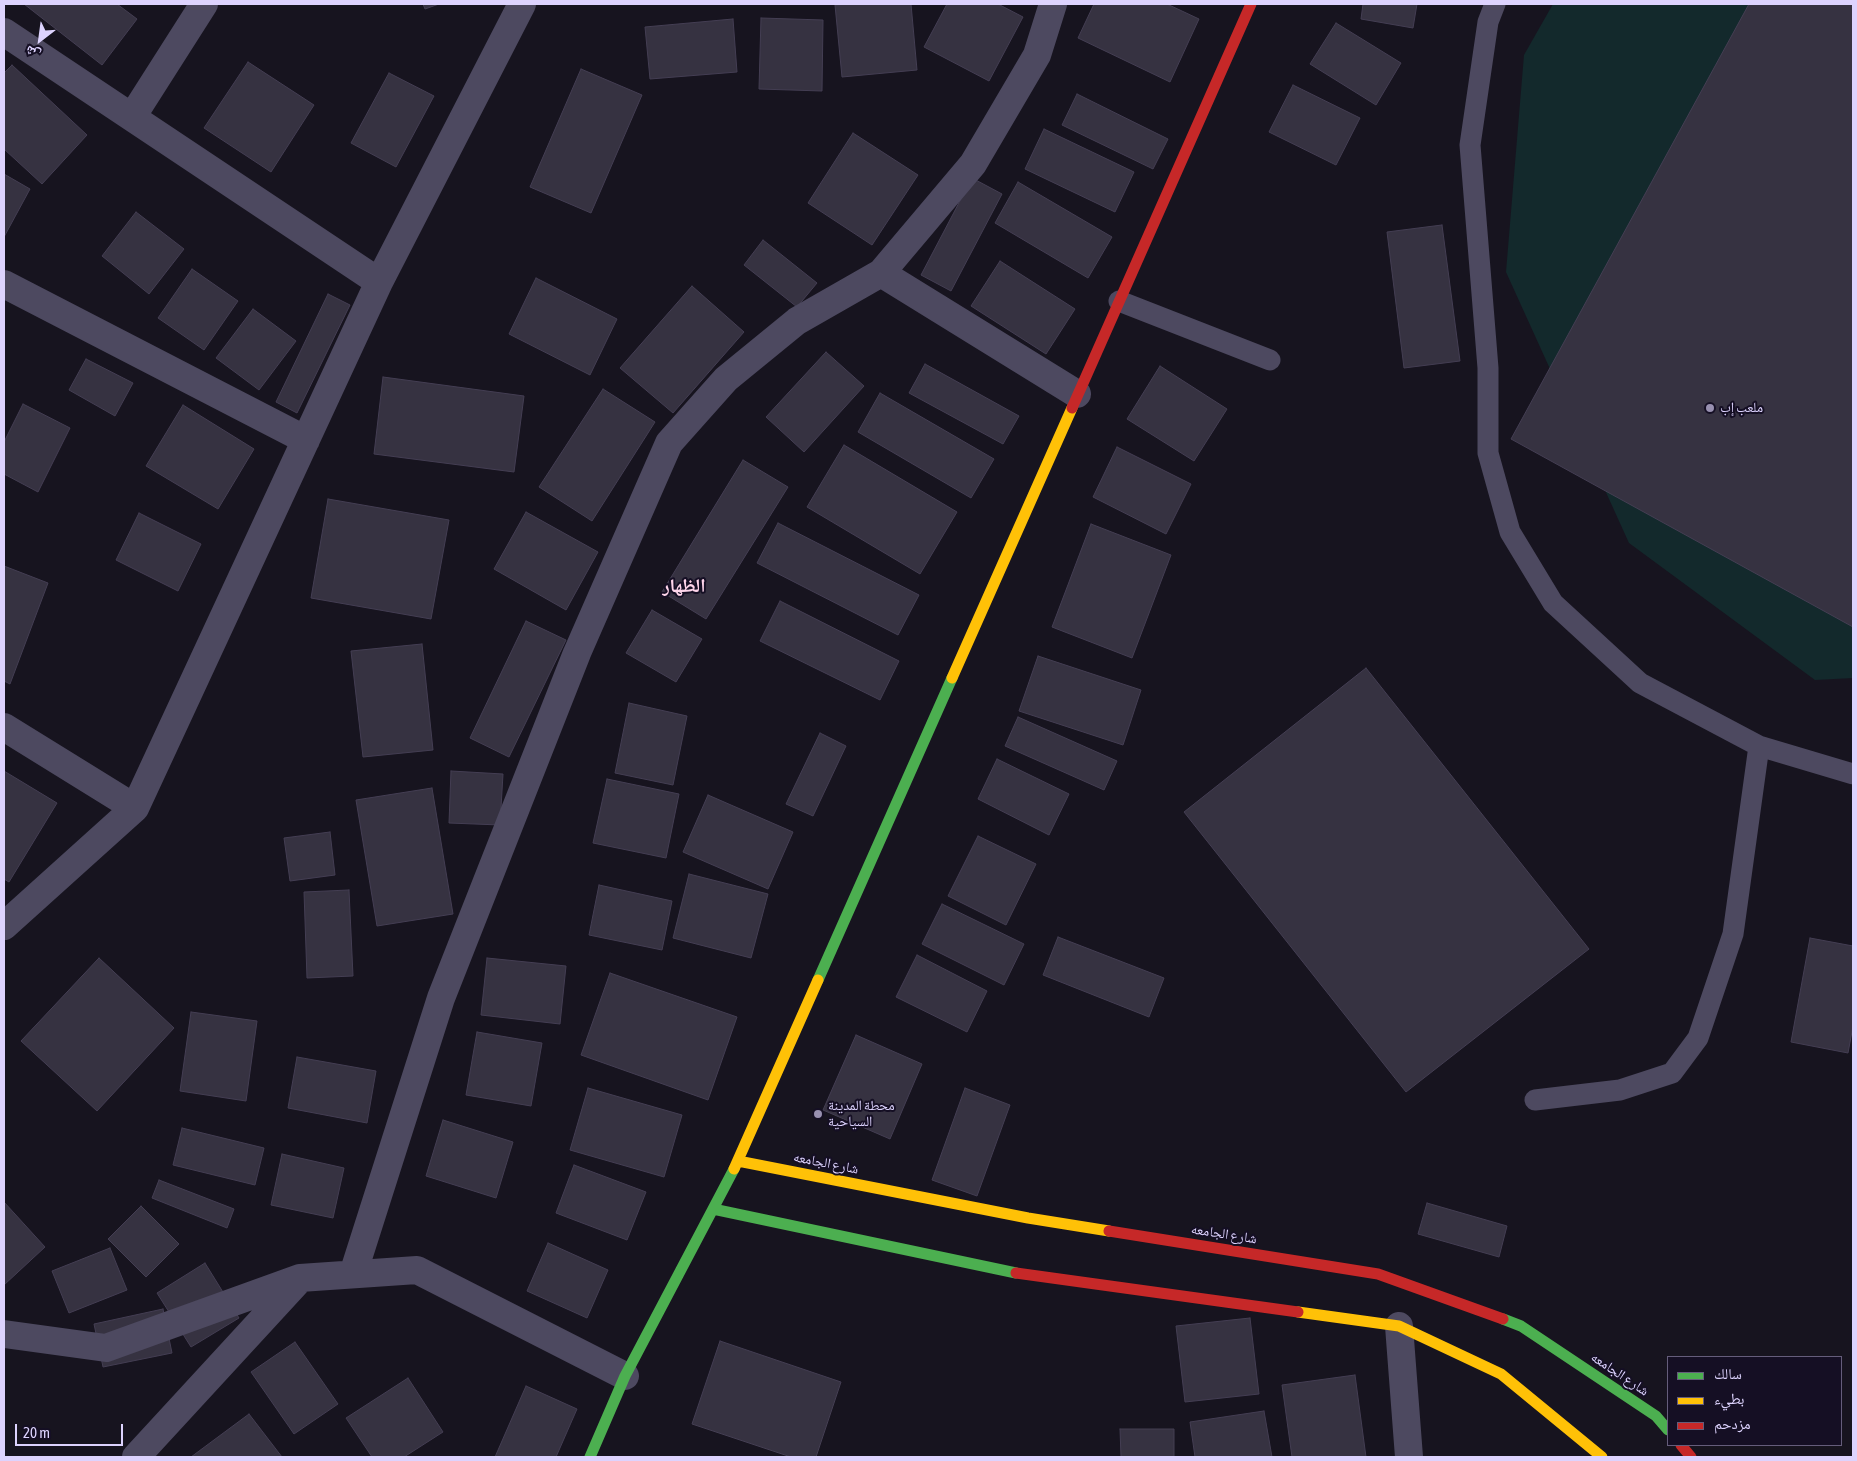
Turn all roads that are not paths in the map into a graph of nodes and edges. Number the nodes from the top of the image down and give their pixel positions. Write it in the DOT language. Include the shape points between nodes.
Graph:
graph roads {
  1 [pos="204,4"];
  2 [pos="522,4"];
  3 [pos="1053,4"];
  4 [pos="1250,4"];
  5 [pos="1495,4"];
  6 [pos="4,32"];
  7 [pos="132,117"];
  8 [pos="882,272"];
  9 [pos="379,282"];
  10 [pos="4,284"];
  11 [pos="1119,301"];
  12 [pos="1270,360"];
  13 [pos="1077,394"];
  14 [pos="306,440"];
  15 [pos="4,727"];
  16 [pos="1759,746"];
  17 [pos="1853,774"];
  18 [pos="135,808"];
  19 [pos="4,926"];
  20 [pos="1535,1100"];
  21 [pos="738,1161"];
  22 [pos="713,1209"];
  23 [pos="353,1274"];
  24 [pos="300,1278"];
  25 [pos="1400,1326"];
  26 [pos="4,1334"];
  27 [pos="625,1376"];
  28 [pos="1667,1429"];
  29 [pos="1682,1446"];
  30 [pos="136,1457"];
  31 [pos="590,1457"];
  32 [pos="1409,1457"];
  33 [pos="1602,1457"];
  34 [pos="1692,1457"];
  1 -- 7 [label="street"];
  2 -- 9 [label="street"];
  3 -- 8 [label="street" via="1037,55 973,164"];
  4 -- 11 [label="street"];
  5 -- 16 [label="lane" via="1488,22 1470,145 1488,368 1488,453 1510,532 1553,603 1640,683"];
  6 -- 7 [label="street"];
  7 -- 9 [label="street"];
  8 -- 13 [label="street"];
  8 -- 23 [label="street" via="797,321 726,379 669,443 577,654 441,998"];
  9 -- 14 [label="street"];
  10 -- 14 [label="street"];
  11 -- 12 [label="lane"];
  11 -- 13 [label="street"];
  13 -- 21 [label="street"];
  14 -- 18 [label="street"];
  15 -- 18 [label="street"];
  16 -- 17 [label="lane"];
  16 -- 20 [label="lane" via="1733,934 1698,1038 1672,1073 1620,1090"];
  18 -- 19 [label="street"];
  21 -- 22 [label="street"];
  21 -- 28 [label="street, شارع الجامعه" via="1028,1218 1378,1274 1521,1326 1656,1416"];
  22 -- 25 [label="street" via="1018,1273"];
  22 -- 27 [label="street"];
  23 -- 24 [label="street"];
  23 -- 27 [label="street" via="417,1270"];
  24 -- 26 [label="street" via="106,1348"];
  24 -- 30 [label="street"];
  25 -- 32 [label="street"];
  25 -- 33 [label="street" via="1501,1374"];
  27 -- 31 [label="street"];
  29 -- 34 [label="street"];
}
